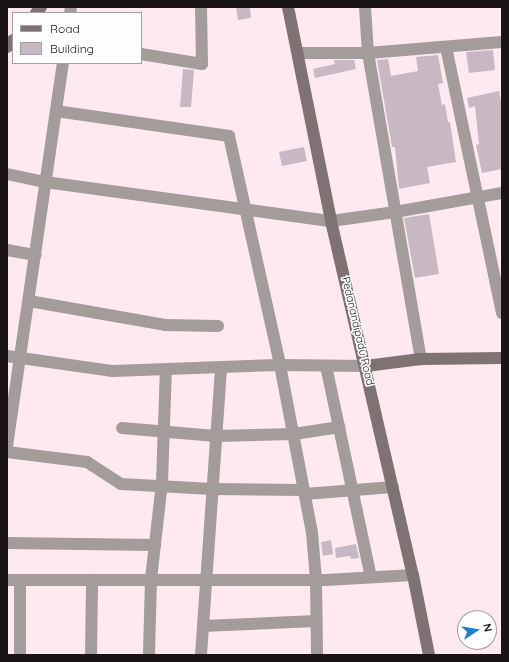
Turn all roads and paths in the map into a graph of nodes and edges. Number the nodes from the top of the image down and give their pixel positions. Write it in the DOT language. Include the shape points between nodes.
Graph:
graph roads {
  1 [pos="201,7"];
  2 [pos="288,7"];
  3 [pos="365,7"];
  4 [pos="502,42"];
  5 [pos="446,47"];
  6 [pos="298,52"];
  7 [pos="368,53"];
  8 [pos="142,54"];
  9 [pos="63,64"];
  10 [pos="56,112"];
  11 [pos="7,174"];
  12 [pos="45,182"];
  13 [pos="502,192"];
  14 [pos="477,196"];
  15 [pos="245,210"];
  16 [pos="395,212"];
  17 [pos="332,222"];
  18 [pos="7,250"];
  19 [pos="36,255"];
  20 [pos="29,301"];
  21 [pos="502,313"];
  22 [pos="218,326"];
  23 [pos="7,356"];
  24 [pos="20,358"];
  25 [pos="502,358"];
  26 [pos="421,359"];
  27 [pos="280,365"];
  28 [pos="326,366"];
  29 [pos="366,366"];
  30 [pos="221,368"];
  31 [pos="166,370"];
  32 [pos="339,427"];
  33 [pos="122,428"];
  34 [pos="164,432"];
  35 [pos="294,434"];
  36 [pos="216,436"];
  37 [pos="7,446"];
  38 [pos="7,452"];
  39 [pos="161,487"];
  40 [pos="393,487"];
  41 [pos="212,489"];
  42 [pos="352,491"];
  43 [pos="305,492"];
  44 [pos="7,543"];
  45 [pos="155,544"];
  46 [pos="413,575"];
  47 [pos="370,577"];
  48 [pos="151,579"];
  49 [pos="205,579"];
  50 [pos="7,580"];
  51 [pos="20,580"];
  52 [pos="92,580"];
  53 [pos="316,580"];
  54 [pos="316,620"];
  55 [pos="203,626"];
  56 [pos="20,655"];
  57 [pos="91,655"];
  58 [pos="149,655"];
  59 [pos="201,655"];
  60 [pos="317,655"];
  61 [pos="429,655"];
  1 -- 8 [label="street" via="202,64"];
  2 -- 6 [label="main road, Pedanandipadu Road"];
  3 -- 7 [label="street"];
  4 -- 5 [label="street"];
  5 -- 7 [label="street"];
  5 -- 14 [label="street"];
  6 -- 7 [label="street"];
  6 -- 17 [label="main road, Pedanandipadu Road"];
  7 -- 16 [label="street"];
  9 -- 10 [label="street"];
  10 -- 12 [label="street"];
  10 -- 15 [label="street" via="229,136"];
  11 -- 12 [label="street"];
  12 -- 15 [label="street"];
  12 -- 19 [label="street"];
  13 -- 14 [label="street"];
  14 -- 16 [label="street"];
  14 -- 21 [label="street"];
  15 -- 17 [label="street"];
  15 -- 27 [label="street"];
  16 -- 17 [label="street"];
  16 -- 26 [label="street"];
  17 -- 29 [label="main road, Pedanandipadu Road"];
  18 -- 19 [label="street"];
  19 -- 20 [label="street"];
  20 -- 22 [label="street" via="165,325"];
  20 -- 24 [label="street"];
  23 -- 24 [label="street"];
  24 -- 31 [label="street" via="113,371"];
  24 -- 37 [label="street"];
  25 -- 26 [label="main road"];
  26 -- 29 [label="main road"];
  27 -- 28 [label="street"];
  27 -- 30 [label="street"];
  27 -- 35 [label="street"];
  28 -- 29 [label="street"];
  28 -- 32 [label="street"];
  29 -- 40 [label="main road, Pedanandipadu Road"];
  30 -- 31 [label="street"];
  30 -- 36 [label="street"];
  31 -- 34 [label="street"];
  32 -- 35 [label="street"];
  32 -- 42 [label="street"];
  33 -- 34 [label="street"];
  34 -- 36 [label="street"];
  34 -- 39 [label="street"];
  35 -- 36 [label="street"];
  35 -- 43 [label="street"];
  36 -- 41 [label="street"];
  38 -- 39 [label="street" via="87,462 121,484"];
  39 -- 41 [label="street"];
  39 -- 45 [label="street"];
  40 -- 42 [label="street"];
  40 -- 46 [label="main road, Pedanandipadu Road"];
  41 -- 43 [label="street"];
  41 -- 49 [label="street"];
  42 -- 43 [label="street"];
  42 -- 47 [label="street"];
  43 -- 53 [label="street"];
  44 -- 45 [label="street"];
  45 -- 48 [label="street"];
  46 -- 47 [label="street"];
  46 -- 61 [label="main road, Pedanandipadu Road"];
  47 -- 53 [label="street"];
  48 -- 49 [label="street"];
  48 -- 52 [label="street"];
  48 -- 58 [label="street"];
  49 -- 53 [label="street"];
  49 -- 55 [label="street"];
  50 -- 51 [label="street"];
  51 -- 52 [label="street"];
  51 -- 56 [label="street"];
  52 -- 57 [label="street"];
  53 -- 54 [label="street"];
  54 -- 55 [label="street"];
  54 -- 60 [label="street"];
  55 -- 59 [label="street"];
}
